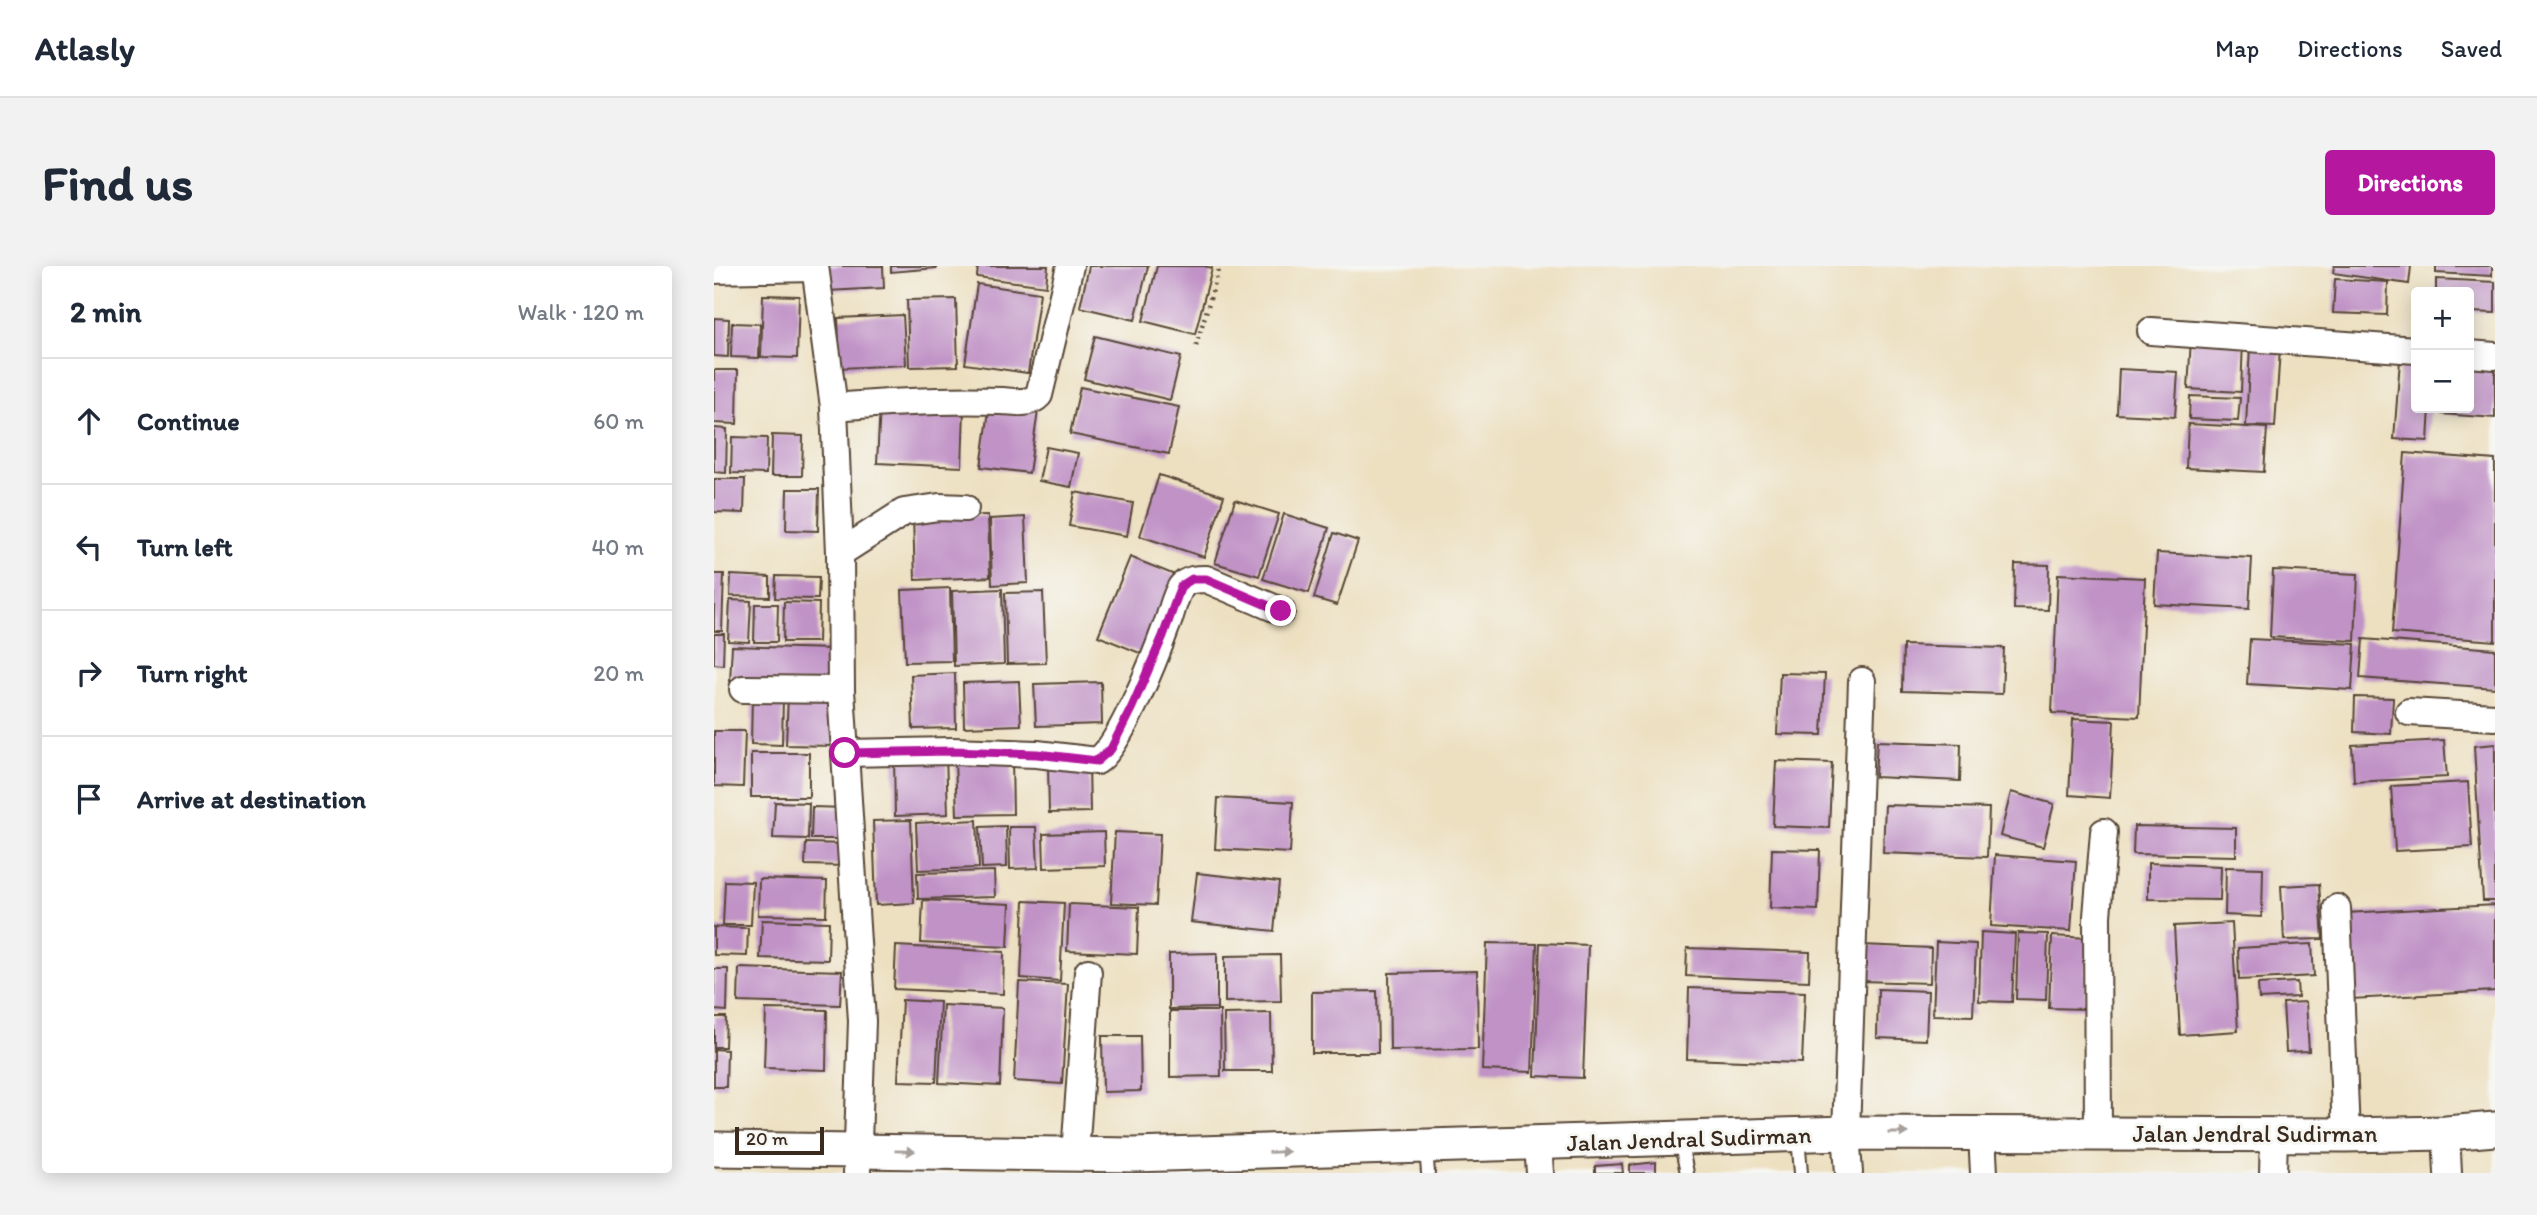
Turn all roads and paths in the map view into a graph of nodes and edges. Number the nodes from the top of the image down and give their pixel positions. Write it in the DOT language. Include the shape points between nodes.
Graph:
graph roads {
  1 [pos="1070,266"];
  2 [pos="1220,266"];
  3 [pos="816,267"];
  4 [pos="714,270"];
  5 [pos="2151,331"];
  6 [pos="1196,346"];
  7 [pos="2411,350"];
  8 [pos="2474,354"];
  9 [pos="2495,356"];
  10 [pos="834,407"];
  11 [pos="965,508"];
  12 [pos="841,553"];
  13 [pos="1281,611"];
  14 [pos="1862,681"];
  15 [pos="743,689"];
  16 [pos="841,690"];
  17 [pos="2409,712"];
  18 [pos="2495,717"];
  19 [pos="845,753"];
  20 [pos="2104,831"];
  21 [pos="2337,908"];
  22 [pos="1088,972"];
  23 [pos="2495,1129"];
  24 [pos="1846,1133"];
  25 [pos="2446,1133"];
  26 [pos="1982,1134"];
  27 [pos="2098,1134"];
  28 [pos="2274,1135"];
  29 [pos="2346,1135"];
  30 [pos="1798,1136"];
  31 [pos="1680,1140"];
  32 [pos="714,1149"];
  33 [pos="1075,1154"];
  34 [pos="1539,1159"];
  35 [pos="1427,1160"];
  36 [pos="859,1162"];
  37 [pos="1134,1164"];
  38 [pos="1687,1173"];
  39 [pos="1801,1173"];
  40 [pos="1849,1173"];
  41 [pos="1984,1173"];
  42 [pos="2273,1173"];
  43 [pos="2448,1173"];
  1 -- 10 [label="street" via="1035,399"];
  2 -- 6 [label="path"];
  3 -- 4 [label="street"];
  3 -- 10 [label="street"];
  5 -- 7 [label="street"];
  8 -- 9 [label="street"];
  10 -- 12 [label="street"];
  11 -- 12 [label="street" via="904,512"];
  12 -- 16 [label="street"];
  13 -- 19 [label="street" via="1206,579 1192,579 1181,586 1132,707 1111,749 1097,761 952,751"];
  14 -- 24 [label="street"];
  15 -- 16 [label="street"];
  16 -- 19 [label="street"];
  17 -- 18 [label="street"];
  19 -- 36 [label="street" via="862,1021"];
  20 -- 27 [label="street" via="2097,916"];
  21 -- 29 [label="street"];
  22 -- 33 [label="street"];
  23 -- 25 [label="street, Jalan Jendral Sudirman"];
  24 -- 26 [label="street, Jalan Jendral Sudirman, one-way"];
  24 -- 30 [label="street, Jalan Jendral Sudirman"];
  24 -- 40 [label="street"];
  25 -- 29 [label="street, Jalan Jendral Sudirman"];
  25 -- 43 [label="street"];
  26 -- 27 [label="street, Jalan Jendral Sudirman"];
  26 -- 41 [label="street"];
  27 -- 28 [label="street, Jalan Jendral Sudirman"];
  28 -- 29 [label="street, Jalan Jendral Sudirman"];
  28 -- 42 [label="street"];
  30 -- 31 [label="street, Jalan Jendral Sudirman"];
  30 -- 39 [label="lane"];
  31 -- 34 [label="street, Jalan Jendral Sudirman"];
  31 -- 38 [label="lane"];
  32 -- 36 [label="street, Jalan Jendral Sudirman"];
  36 -- 33 [label="street, Jalan Jendral Sudirman, one-way"];
  33 -- 37 [label="street, Jalan Jendral Sudirman"];
  34 -- 35 [label="street, Jalan Jendral Sudirman"];
  37 -- 35 [label="street, Jalan Jendral Sudirman, one-way"];
}
